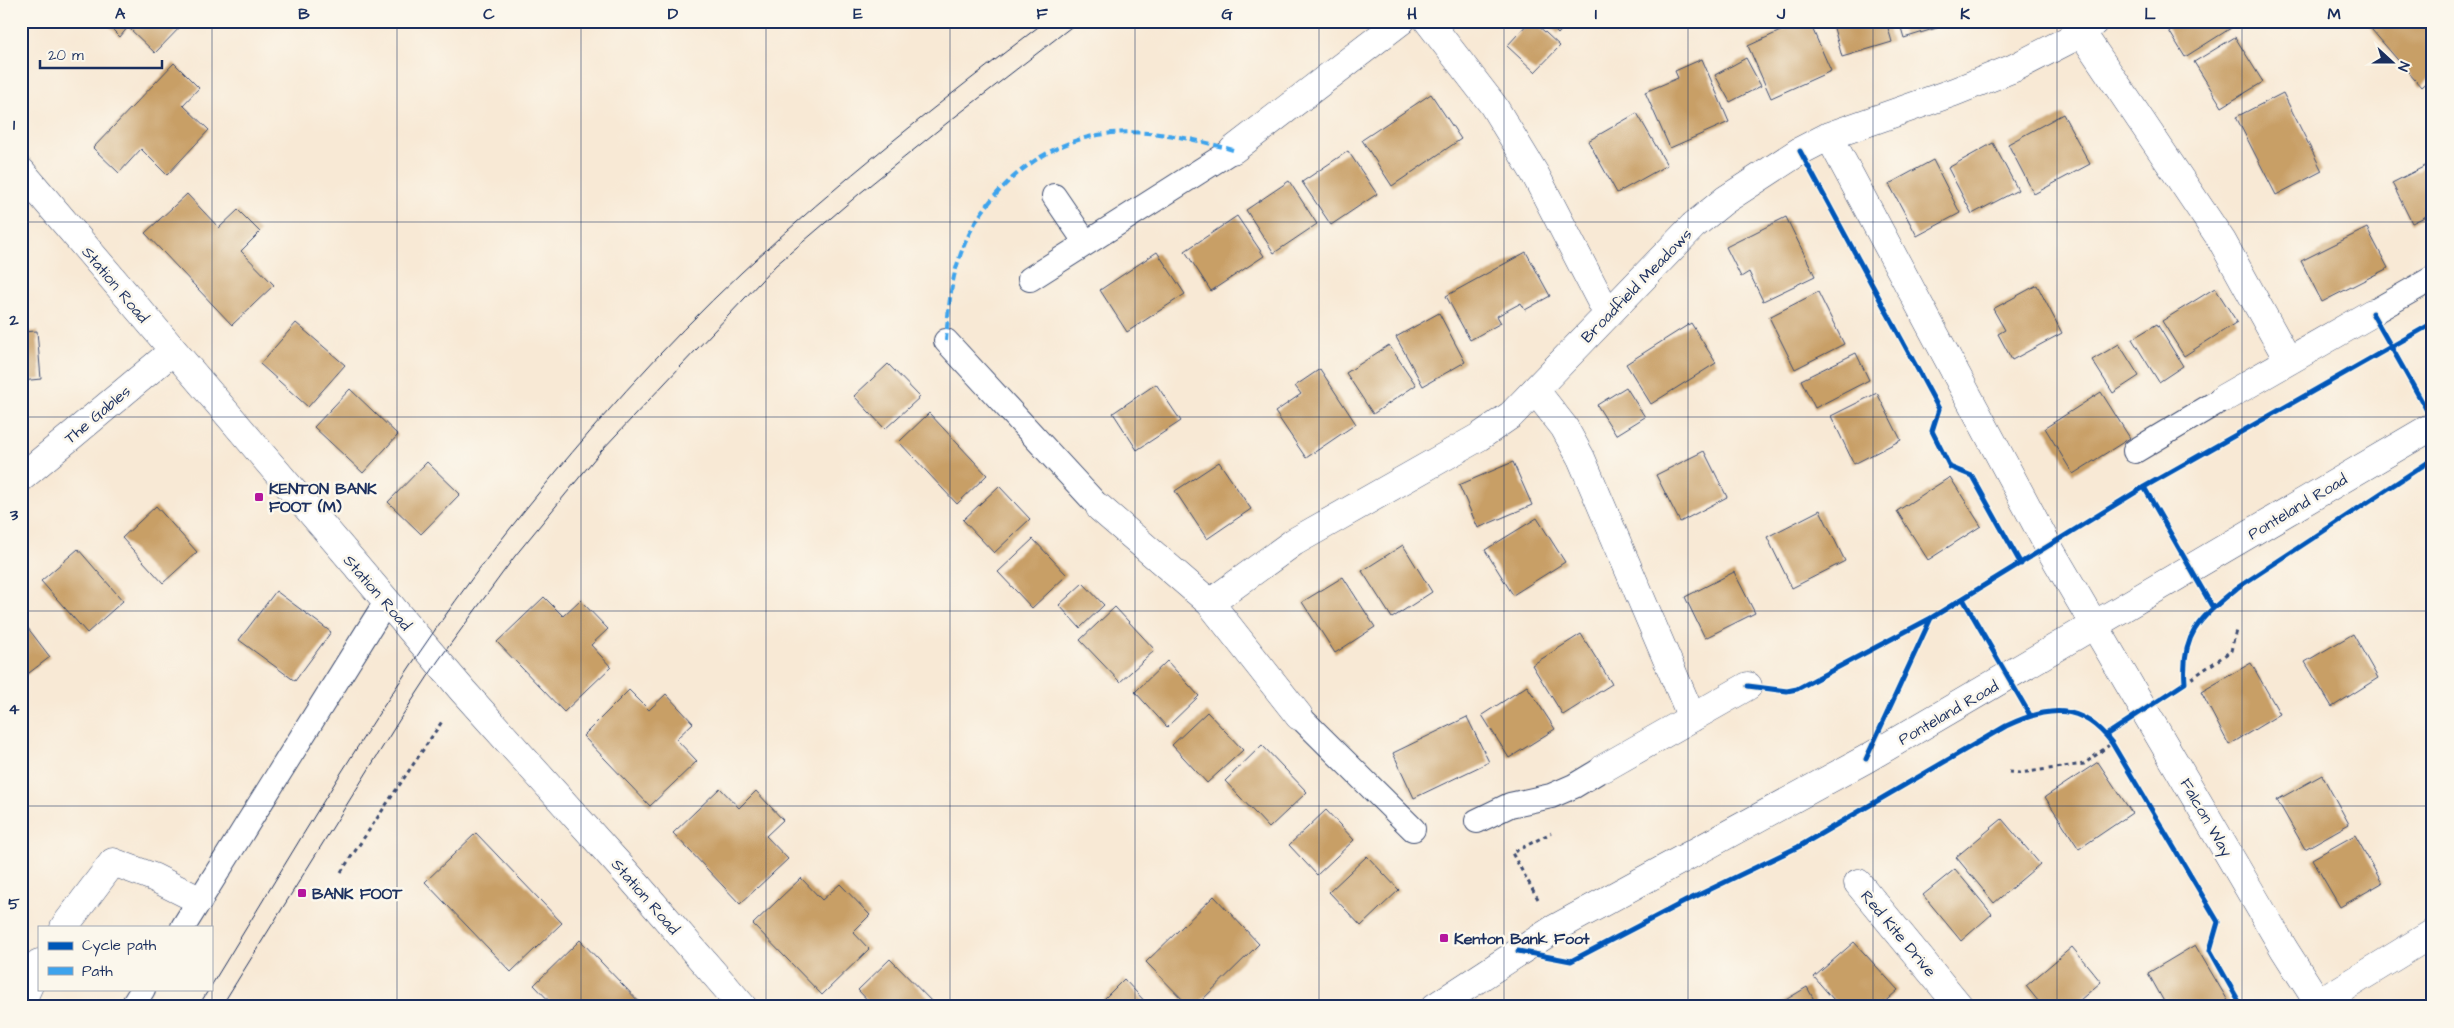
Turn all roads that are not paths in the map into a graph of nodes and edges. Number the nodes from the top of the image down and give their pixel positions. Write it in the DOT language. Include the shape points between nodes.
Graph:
graph roads {
  1 [pos="1401,21"];
  2 [pos="1428,21"];
  3 [pos="2089,27"];
  4 [pos="1829,136"];
  5 [pos="1233,150"];
  6 [pos="21,171"];
  7 [pos="1054,196"];
  8 [pos="1086,243"];
  9 [pos="2433,278"];
  10 [pos="1030,279"];
  11 [pos="1607,313"];
  12 [pos="2372,313"];
  13 [pos="946,342"];
  14 [pos="173,351"];
  15 [pos="2288,360"];
  16 [pos="1536,390"];
  17 [pos="2224,398"];
  18 [pos="2433,426"];
  19 [pos="2136,451"];
  20 [pos="21,478"];
  21 [pos="1100,508"];
  22 [pos="386,602"];
  23 [pos="1210,603"];
  24 [pos="2095,625"];
  25 [pos="1748,686"];
  26 [pos="1299,716"];
  27 [pos="1692,718"];
  28 [pos="1604,768"];
  29 [pos="1477,821"];
  30 [pos="1413,829"];
  31 [pos="1858,883"];
  32 [pos="199,900"];
  33 [pos="65,926"];
  34 [pos="184,926"];
  35 [pos="2433,933"];
  36 [pos="38,965"];
  37 [pos="142,990"];
  38 [pos="21,1003"];
  39 [pos="2320,1005"];
  40 [pos="132,1007"];
  41 [pos="743,1007"];
  42 [pos="1435,1007"];
  43 [pos="1960,1007"];
  1 -- 5 [label="street"];
  2 -- 11 [label="street" via="1494,105 1535,174"];
  3 -- 4 [label="street, Broadfield Meadows" via="2014,68"];
  3 -- 15 [label="street" via="2222,242"];
  4 -- 11 [label="street, Broadfield Meadows" via="1725,200 1693,226"];
  4 -- 24 [label="street, Falcon Way" via="2048,546"];
  5 -- 8 [label="lane"];
  6 -- 14 [label="street, Station Road"];
  7 -- 8 [label="lane"];
  8 -- 10 [label="lane"];
  9 -- 12 [label="lane"];
  11 -- 16 [label="street, Broadfield Meadows"];
  12 -- 15 [label="street"];
  13 -- 21 [label="lane"];
  14 -- 20 [label="street, The Gables"];
  14 -- 22 [label="street, Station Road"];
  15 -- 17 [label="street"];
  16 -- 23 [label="street, Broadfield Meadows" via="1511,415 1480,437 1294,542"];
  16 -- 27 [label="street" via="1564,427 1581,458"];
  17 -- 19 [label="lane"];
  18 -- 24 [label="street, Ponteland Road"];
  21 -- 23 [label="street"];
  22 -- 32 [label="lane"];
  22 -- 41 [label="street, Station Road"];
  23 -- 26 [label="street"];
  24 -- 39 [label="street, Falcon Way"];
  24 -- 42 [label="street, Ponteland Road" via="1849,769 1554,929"];
  25 -- 27 [label="street"];
  26 -- 30 [label="lane"];
  27 -- 28 [label="street"];
  28 -- 29 [label="lane" via="1566,790 1510,805"];
  31 -- 43 [label="street, Red Kite Drive"];
  32 -- 33 [label="street" via="113,862"];
  32 -- 34 [label="lane"];
  35 -- 39 [label="street"];
  36 -- 38 [label="street"];
  37 -- 40 [label="lane"];
}
